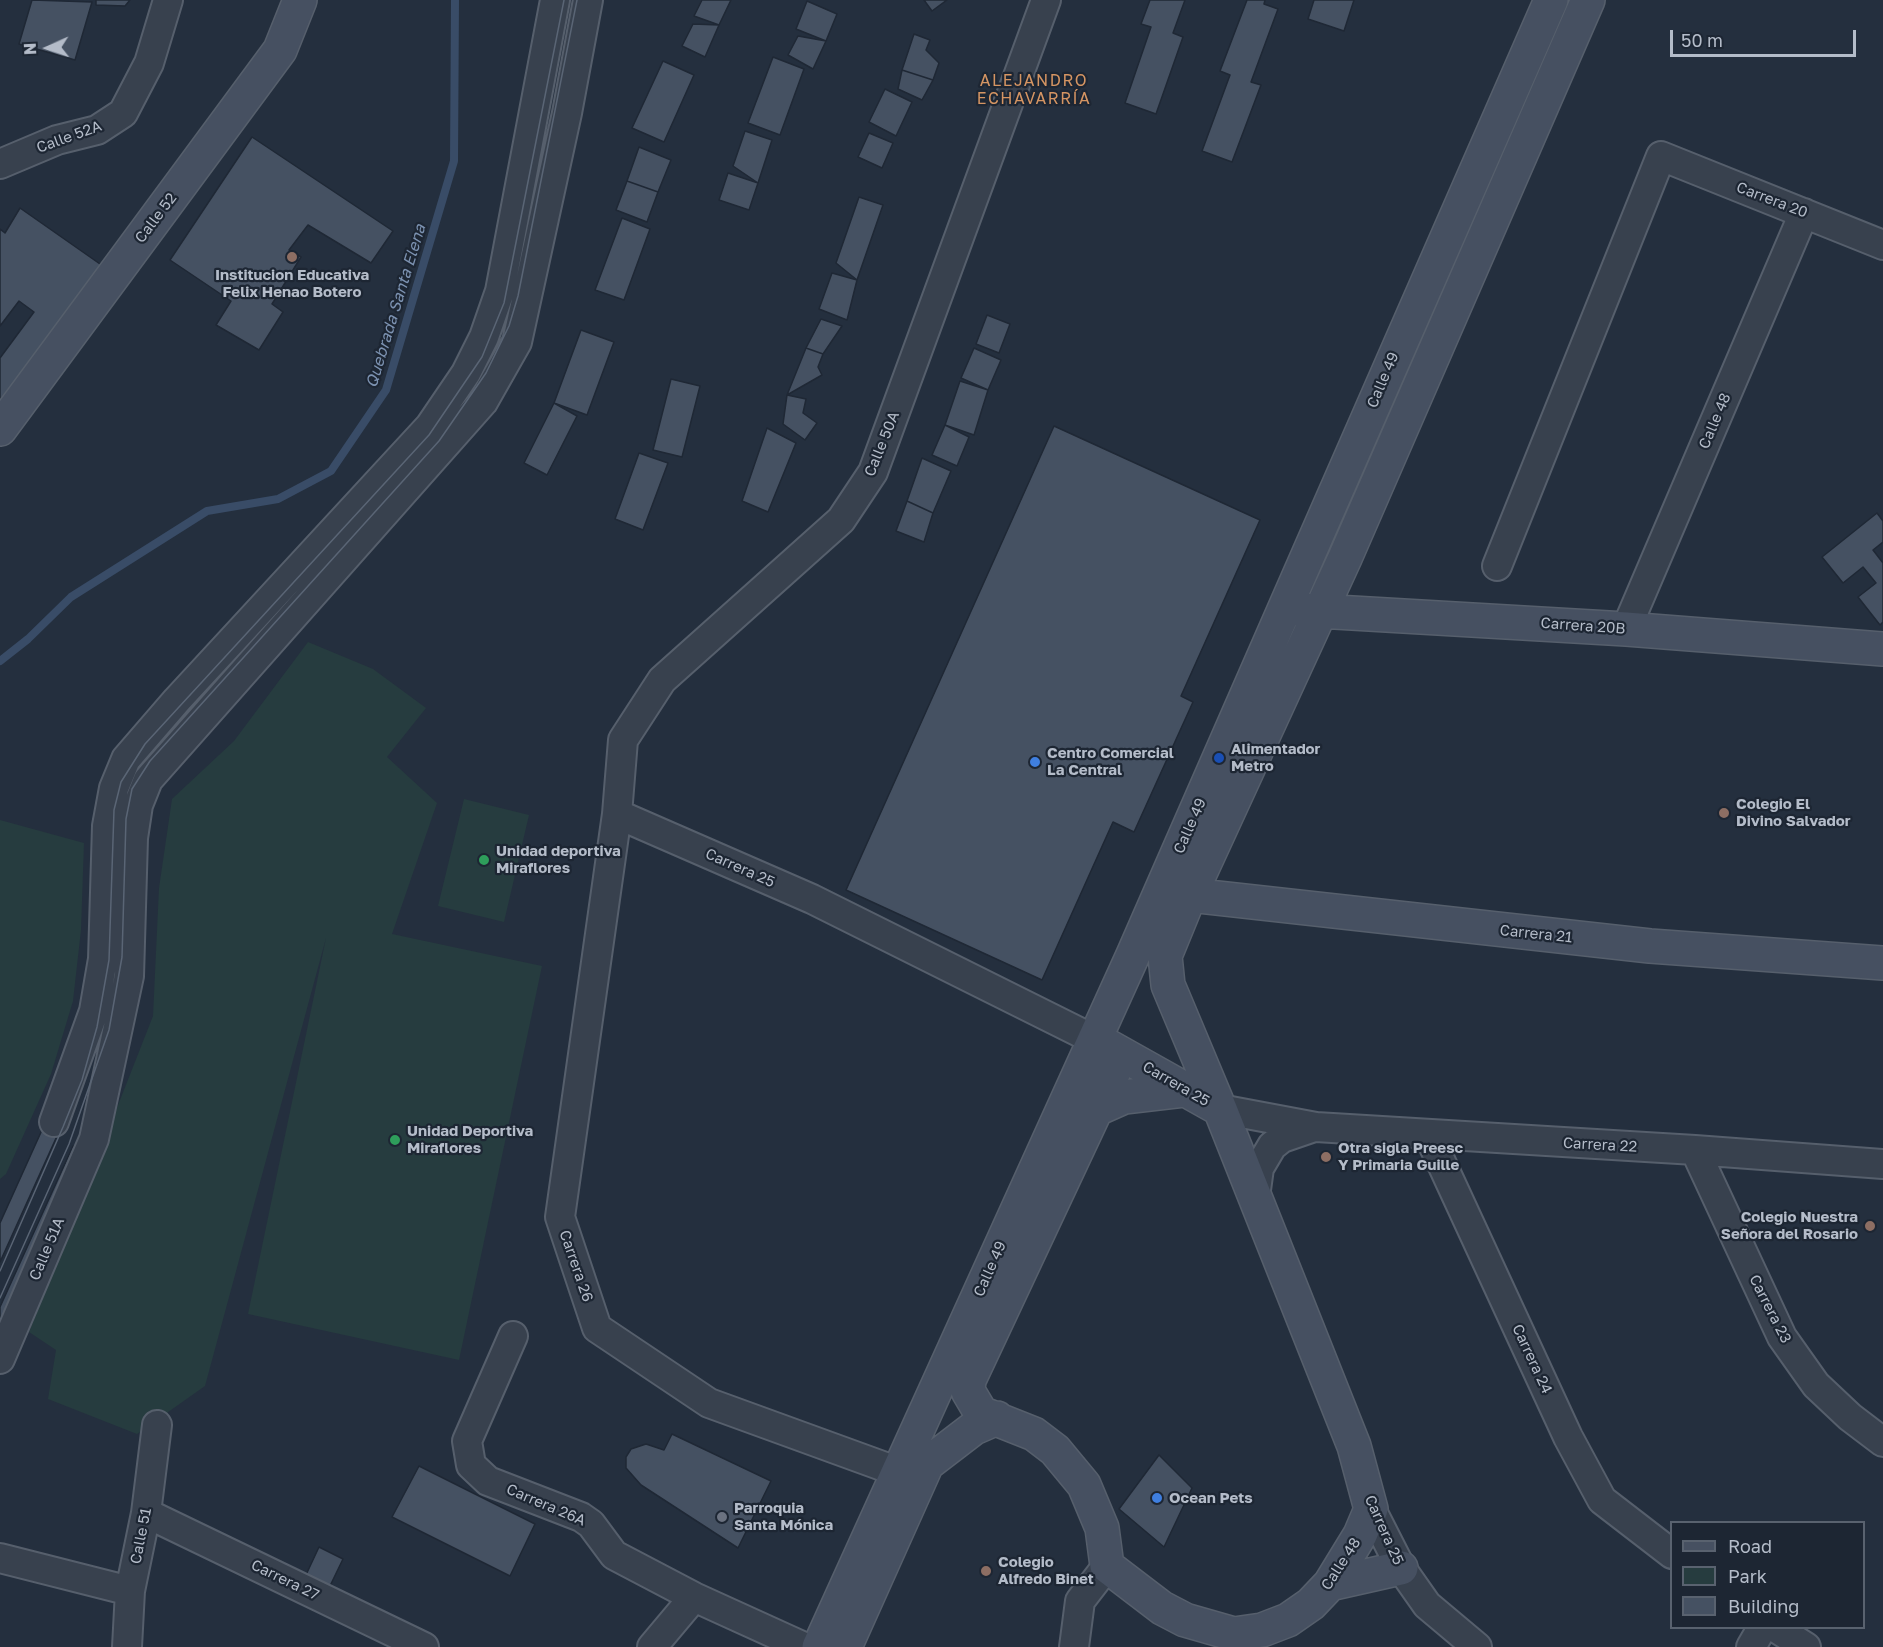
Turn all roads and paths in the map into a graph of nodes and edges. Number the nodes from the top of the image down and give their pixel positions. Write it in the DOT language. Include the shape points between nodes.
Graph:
graph roads {
  1 [pos="168,0"];
  2 [pos="300,0"];
  3 [pos="555,0"];
  4 [pos="588,0"];
  5 [pos="1046,0"];
  6 [pos="1551,0"];
  7 [pos="1588,0"];
  8 [pos="1494,128"];
  9 [pos="1527,142"];
  10 [pos="0,165"];
  11 [pos="1804,213"];
  12 [pos="1883,245"];
  13 [pos="0,429"];
  14 [pos="1497,566"];
  15 [pos="1284,610"];
  16 [pos="1322,610"];
  17 [pos="1626,629"];
  18 [pos="1883,649"];
  19 [pos="617,814"];
  20 [pos="1190,894"];
  21 [pos="1883,963"];
  22 [pos="1093,1039"];
  23 [pos="1122,1054"];
  24 [pos="1184,1090"];
  25 [pos="1220,1109"];
  26 [pos="1093,1117"];
  27 [pos="54,1122"];
  28 [pos="1316,1127"];
  29 [pos="1429,1136"];
  30 [pos="1695,1150"];
  31 [pos="1883,1164"];
  32 [pos="1256,1197"];
  33 [pos="513,1336"];
  34 [pos="0,1359"];
  35 [pos="997,1418"];
  36 [pos="157,1425"];
  37 [pos="1883,1442"];
  38 [pos="908,1475"];
  39 [pos="1371,1509"];
  40 [pos="146,1513"];
  41 [pos="1670,1553"];
  42 [pos="0,1558"];
  43 [pos="1107,1566"];
  44 [pos="1401,1568"];
  45 [pos="1330,1584"];
  46 [pos="130,1591"];
  47 [pos="694,1597"];
  48 [pos="1761,1629"];
  49 [pos="1778,1629"];
  50 [pos="1243,1640"];
  51 [pos="128,1647"];
  52 [pos="423,1647"];
  53 [pos="652,1647"];
  54 [pos="804,1647"];
  55 [pos="819,1647"];
  56 [pos="845,1647"];
  57 [pos="1074,1647"];
  58 [pos="1477,1647"];
  59 [pos="1751,1647"];
  60 [pos="1806,1647"];
  1 -- 10 [label="street, Calle 52A" via="149,63 123,113 97,130 57,140"];
  2 -- 13 [label="main road, Calle 52" via="280,50"];
  3 -- 27 [label="street" via="500,291 466,373 430,426 126,759 114,788 107,826 103,959 94,1011"];
  4 -- 34 [label="street, Calle 51A" via="517,342 495,382 483,402 428,466 148,780 138,805 133,838 129,976 94,1139"];
  5 -- 19 [label="street, Calle 50A" via="873,472 841,520 662,680 623,740"];
  6 -- 8 [label="main road, Calle 49"];
  7 -- 9 [label="main road, Calle 49"];
  8 -- 9 [label="main road"];
  8 -- 15 [label="main road, Calle 49"];
  9 -- 16 [label="main road, Calle 49"];
  11 -- 12 [label="street, Carrera 20"];
  11 -- 14 [label="street, Carrera 20" via="1661,156"];
  11 -- 17 [label="street, Calle 48"];
  15 -- 16 [label="main road, Carrera 20B"];
  15 -- 22 [label="main road, Calle 49"];
  16 -- 17 [label="main road, Carrera 20B"];
  16 -- 20 [label="main road, Calle 49"];
  17 -- 18 [label="main road, Carrera 20B"];
  19 -- 22 [label="street, Carrera 25" via="812,899"];
  19 -- 38 [label="street, Carrera 26" via="560,1217 597,1328 709,1403"];
  20 -- 21 [label="main road, Carrera 21" via="1617,942"];
  20 -- 25 [label="main road, Calle 49" via="1168,943 1165,970"];
  22 -- 23 [label="main road, Carrera 25"];
  22 -- 26 [label="main road"];
  22 -- 38 [label="main road, Calle 49"];
  23 -- 24 [label="main road, Carrera 25"];
  23 -- 26 [label="main road, Calle 49"];
  24 -- 25 [label="main road, Carrera 25"];
  24 -- 26 [label="main road" via="1124,1097"];
  25 -- 28 [label="street, Carrera 22"];
  25 -- 32 [label="main road, Carrera 25"];
  26 -- 35 [label="main road, Calle 49" via="969,1380 968,1391 981,1413"];
  28 -- 29 [label="street, Carrera 22"];
  28 -- 32 [label="street, Carrera 22" via="1282,1138 1272,1146 1259,1168"];
  29 -- 30 [label="street, Carrera 22"];
  29 -- 41 [label="street, Carrera 24" via="1568,1437 1602,1500"];
  30 -- 31 [label="street, Carrera 22"];
  30 -- 37 [label="street, Carrera 23" via="1782,1337 1816,1385 1850,1418"];
  32 -- 39 [label="main road, Carrera 25" via="1354,1446"];
  33 -- 47 [label="street, Carrera 26A" via="467,1441 471,1466 488,1481 581,1517 614,1555"];
  35 -- 38 [label="main road, Calle 49" via="963,1436"];
  35 -- 43 [label="main road" via="1034,1434 1055,1450 1084,1485 1102,1528"];
  36 -- 40 [label="street, Calle 51"];
  38 -- 55 [label="main road, Calle 49"];
  38 -- 56 [label="main road, Calle 49"];
  39 -- 44 [label="street, Carrera 25"];
  39 -- 45 [label="main road, Calle 48"];
  40 -- 46 [label="street, Calle 51"];
  40 -- 52 [label="street, Carrera 27"];
  42 -- 46 [label="street"];
  43 -- 50 [label="main road" via="1162,1608"];
  43 -- 57 [label="street" via="1080,1601"];
  44 -- 45 [label="main road"];
  44 -- 58 [label="street, Carrera 25" via="1427,1605"];
  45 -- 50 [label="main road, Calle 48" via="1288,1620"];
  46 -- 51 [label="street, Calle 51"];
  47 -- 53 [label="street"];
  47 -- 54 [label="street, Carrera 26A"];
  48 -- 59 [label="street"];
  49 -- 60 [label="street"];
}
